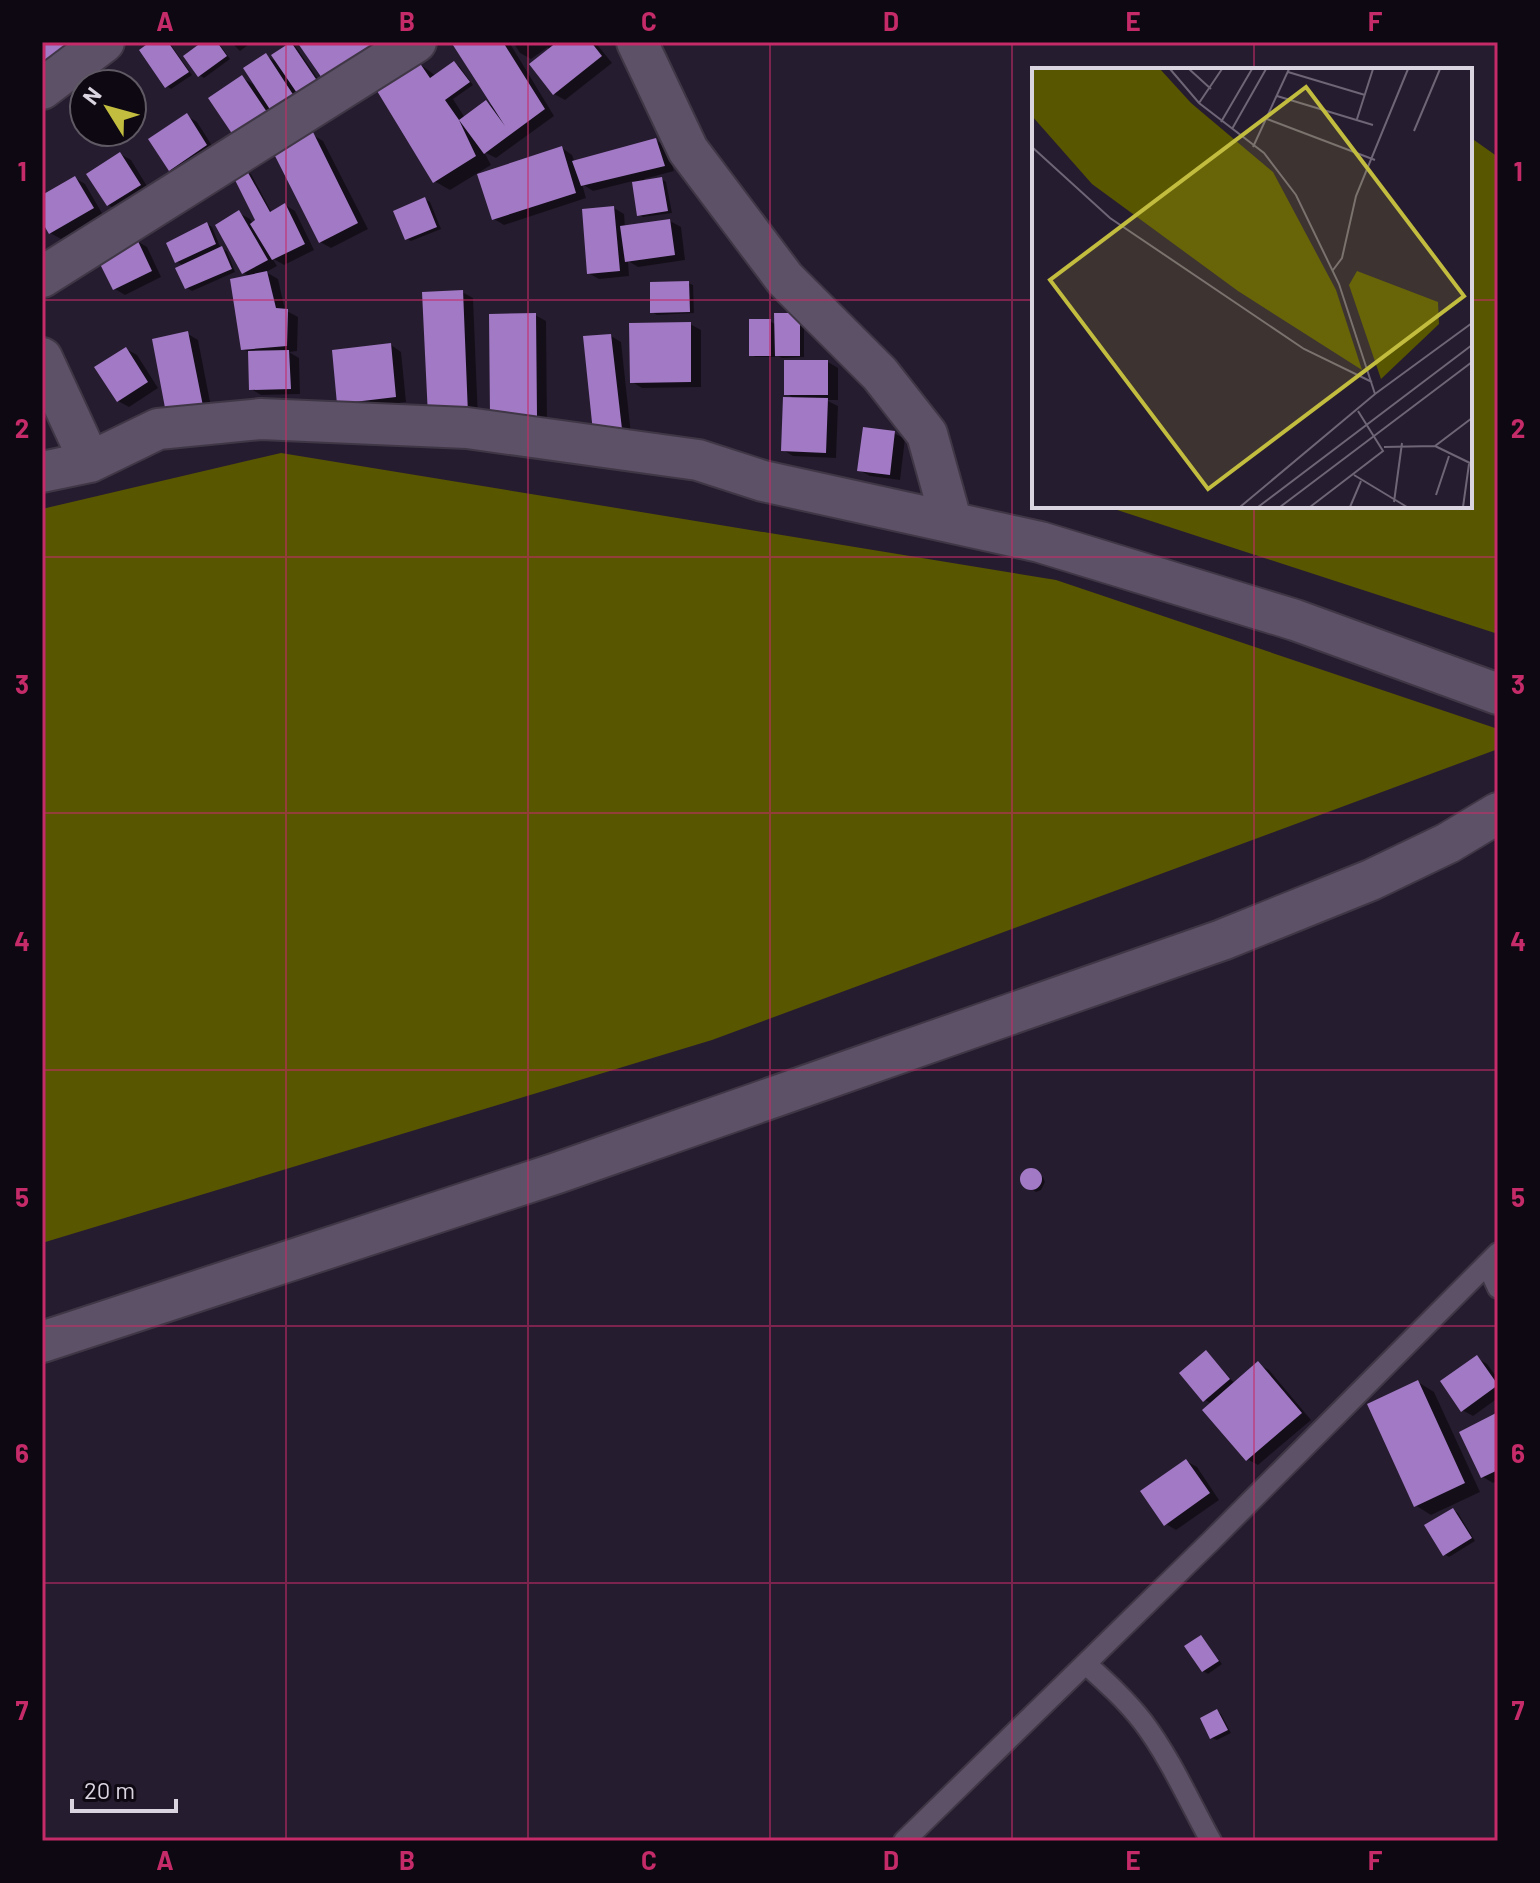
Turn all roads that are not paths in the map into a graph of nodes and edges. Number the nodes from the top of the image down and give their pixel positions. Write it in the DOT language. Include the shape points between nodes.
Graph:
graph roads {
  1 [pos="104,42"];
  2 [pos="416,42"];
  3 [pos="637,42"];
  4 [pos="42,89"];
  5 [pos="42,277"];
  6 [pos="42,358"];
  7 [pos="90,462"];
  8 [pos="42,472"];
  9 [pos="951,520"];
  10 [pos="1498,694"];
  11 [pos="1498,813"];
  12 [pos="1492,1259"];
  13 [pos="1498,1288"];
  14 [pos="42,1342"];
  15 [pos="1086,1664"];
  16 [pos="904,1841"];
  17 [pos="1211,1841"];
  1 -- 4 [label="street"];
  2 -- 5 [label="street"];
  3 -- 9 [label="street" via="688,150 785,279 880,374 927,434"];
  6 -- 7 [label="street"];
  7 -- 8 [label="street"];
  7 -- 9 [label="street" via="158,429 207,422 261,419 467,428 698,460 763,481"];
  9 -- 10 [label="street" via="1295,620"];
  11 -- 14 [label="street" via="1371,880 1222,940 557,1173"];
  12 -- 13 [label="lane"];
  12 -- 15 [label="lane"];
  15 -- 16 [label="lane"];
  15 -- 17 [label="lane" via="1144,1723"];
}
